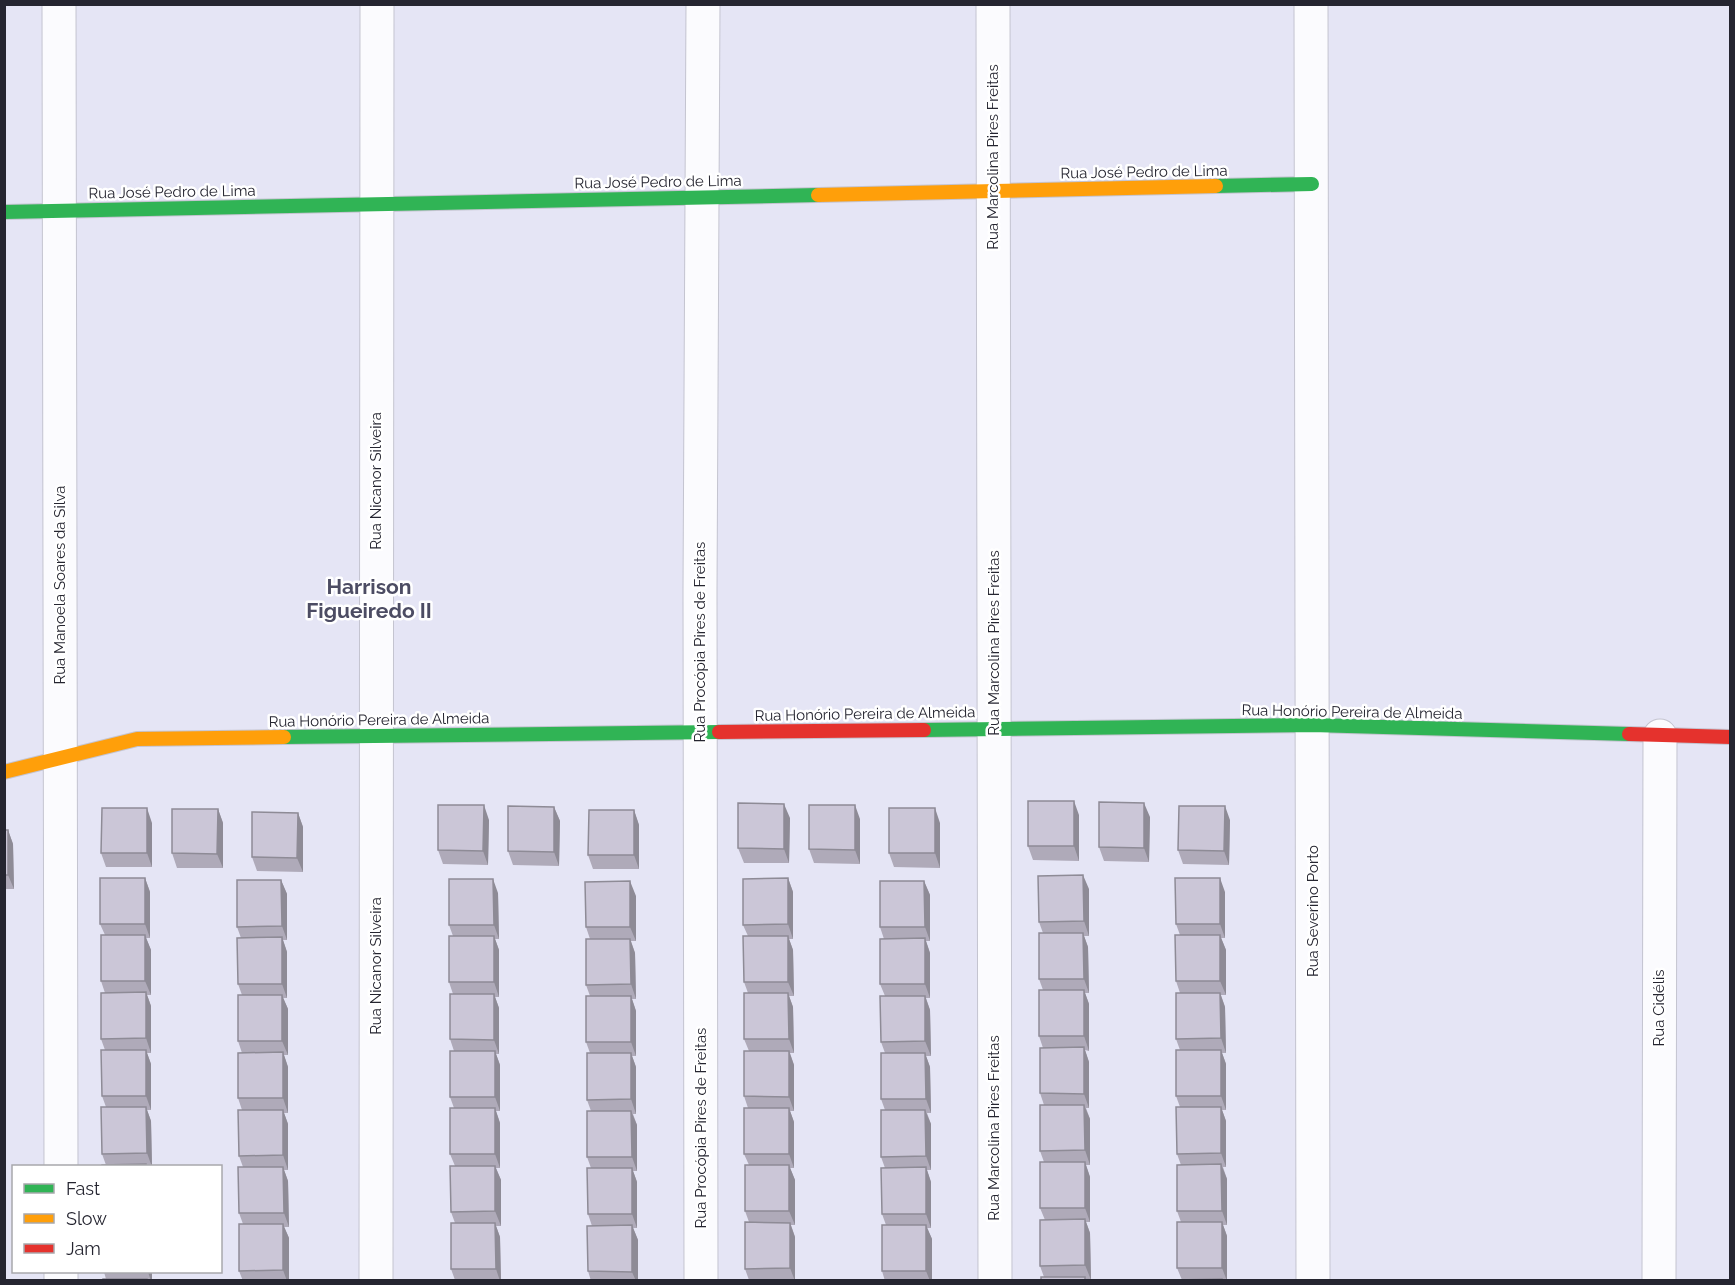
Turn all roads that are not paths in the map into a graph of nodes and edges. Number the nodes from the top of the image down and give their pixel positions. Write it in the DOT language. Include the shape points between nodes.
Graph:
graph roads {
  1 [pos="59,4"];
  2 [pos="377,4"];
  3 [pos="703,4"];
  4 [pos="993,4"];
  5 [pos="1311,4"];
  6 [pos="1312,184"];
  7 [pos="994,191"];
  8 [pos="702,197"];
  9 [pos="377,204"];
  10 [pos="59,211"];
  11 [pos="4,212"];
  12 [pos="1312,725"];
  13 [pos="993,729"];
  14 [pos="701,733"];
  15 [pos="1660,736"];
  16 [pos="375,737"];
  17 [pos="1731,737"];
  18 [pos="60,758"];
  19 [pos="4,772"];
  20 [pos="61,1165"];
  21 [pos="376,1281"];
  22 [pos="701,1281"];
  23 [pos="995,1281"];
  24 [pos="1313,1281"];
  25 [pos="1659,1281"];
  1 -- 10 [label="street, Rua Manoela Soares da Silva"];
  2 -- 9 [label="street, Rua Nicanor Silveira"];
  3 -- 8 [label="street, Rua Procópia Pires de Freitas"];
  4 -- 7 [label="street, Rua Marcolina Pires Freitas"];
  5 -- 6 [label="street, Rua Severino Porto"];
  6 -- 7 [label="street, Rua José Pedro de Lima"];
  6 -- 12 [label="street, Rua Severino Porto"];
  7 -- 8 [label="street, Rua José Pedro de Lima"];
  7 -- 13 [label="street, Rua Marcolina Pires Freitas"];
  8 -- 9 [label="street, Rua José Pedro de Lima"];
  8 -- 14 [label="street, Rua Procópia Pires de Freitas"];
  9 -- 10 [label="street, Rua José Pedro de Lima"];
  9 -- 16 [label="street, Rua Nicanor Silveira"];
  10 -- 11 [label="street, Rua José Pedro de Lima"];
  10 -- 18 [label="street, Rua Manoela Soares da Silva"];
  12 -- 13 [label="street, Rua Honório Pereira de Almeida"];
  12 -- 15 [label="street, Rua Honório Pereira de Almeida"];
  12 -- 24 [label="street, Rua Severino Porto"];
  13 -- 14 [label="street, Rua Honório Pereira de Almeida"];
  13 -- 23 [label="street, Rua Marcolina Pires Freitas"];
  14 -- 16 [label="street, Rua Honório Pereira de Almeida"];
  14 -- 22 [label="street, Rua Procópia Pires de Freitas"];
  15 -- 17 [label="street, Rua Honório Pereira de Almeida"];
  15 -- 25 [label="street, Rua Cidélis"];
  16 -- 18 [label="street, Rua Honório Pereira de Almeida" via="137,739"];
  16 -- 21 [label="street, Rua Nicanor Silveira"];
  18 -- 19 [label="street, Rua Honório Pereira de Almeida"];
  18 -- 20 [label="street, Rua Manoela Soares da Silva"];
}
